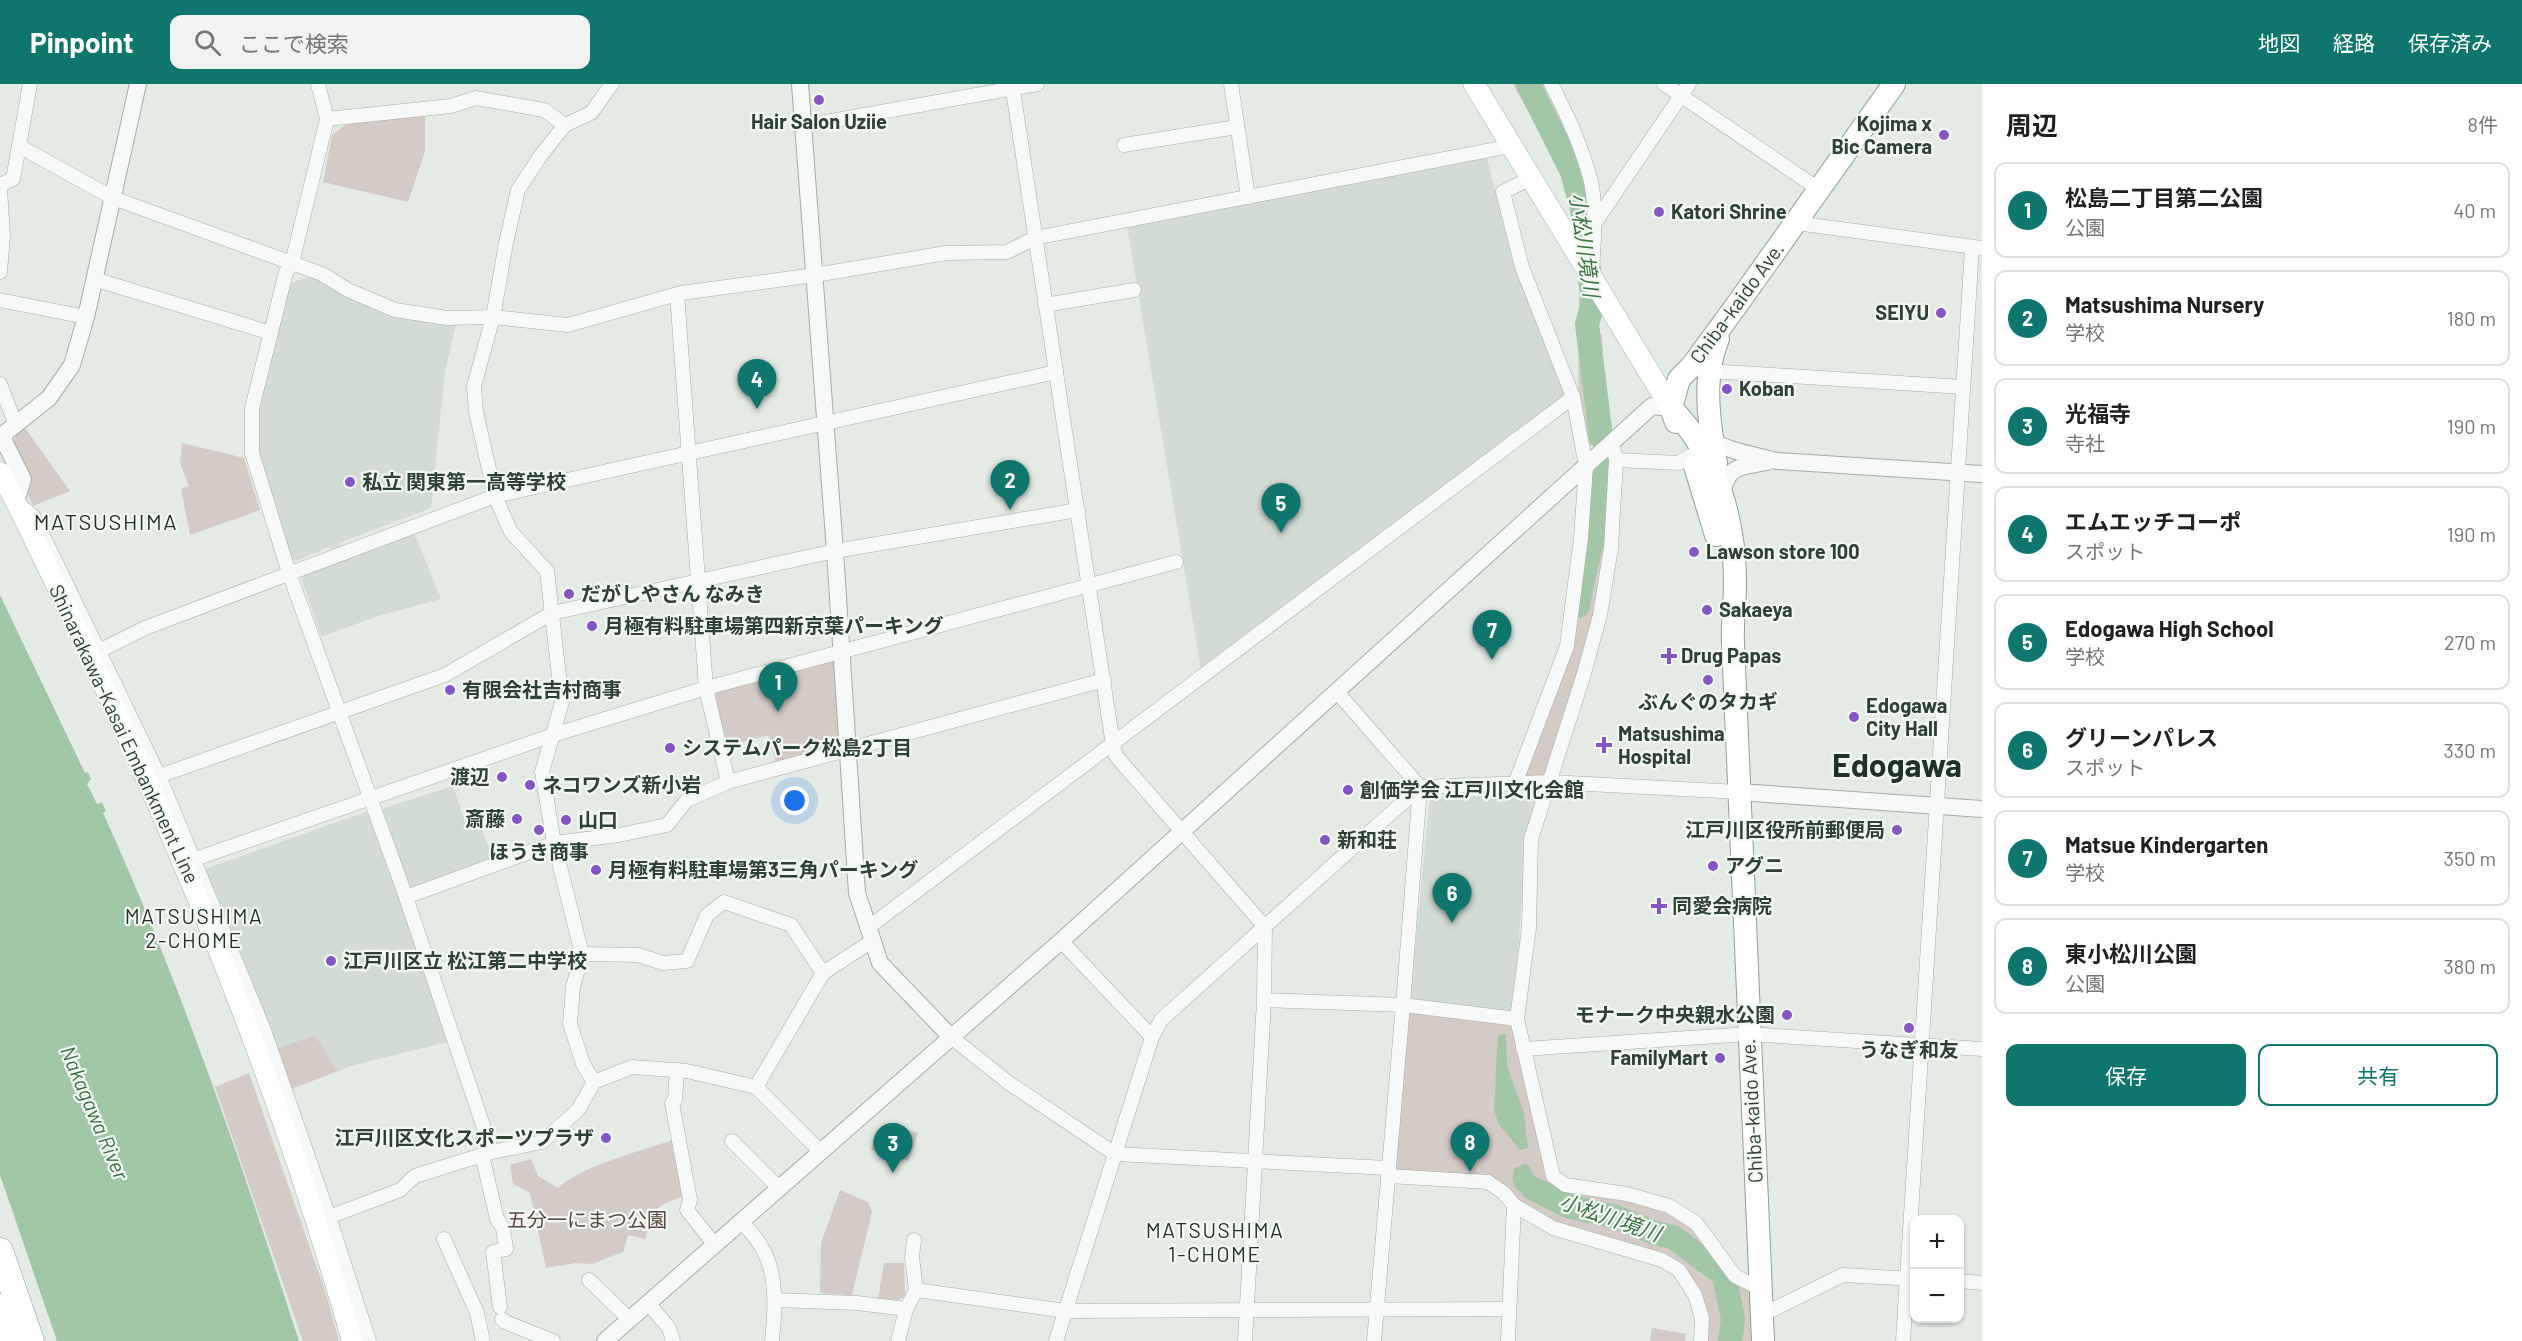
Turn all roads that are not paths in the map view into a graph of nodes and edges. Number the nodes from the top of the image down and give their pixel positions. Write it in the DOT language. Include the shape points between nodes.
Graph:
graph roads {
  1 [pos="30,84"];
  2 [pos="138,84"];
  3 [pos="318,84"];
  4 [pos="612,84"];
  5 [pos="800,84"];
  6 [pos="1037,84"];
  7 [pos="1231,84"];
  8 [pos="1474,84"];
  9 [pos="1551,84"];
  10 [pos="1664,84"];
  11 [pos="1689,84"];
  12 [pos="1894,84"];
  13 [pos="1012,86"];
  14 [pos="1681,96"];
  15 [pos="327,118"];
  16 [pos="565,125"];
  17 [pos="803,126"];
  18 [pos="1237,127"];
  19 [pos="1124,145"];
  20 [pos="19,146"];
  21 [pos="1511,146"];
  22 [pos="1531,178"];
  23 [pos="0,187"];
  24 [pos="1820,190"];
  25 [pos="1248,197"];
  26 [pos="112,198"];
  27 [pos="1,208"];
  28 [pos="1796,223"];
  29 [pos="1594,224"];
  30 [pos="1035,238"];
  31 [pos="1977,248"];
  32 [pos="292,263"];
  33 [pos="0,272"];
  34 [pos="815,275"];
  35 [pos="1592,276"];
  36 [pos="94,279"];
  37 [pos="1134,290"];
  38 [pos="677,294"];
  39 [pos="0,300"];
  40 [pos="1045,305"];
  41 [pos="1736,306"];
  42 [pos="86,317"];
  43 [pos="493,317"];
  44 [pos="271,333"];
  45 [pos="1709,371"];
  46 [pos="1056,372"];
  47 [pos="0,384"];
  48 [pos="1963,387"];
  49 [pos="1573,397"];
  50 [pos="1671,408"];
  51 [pos="825,423"];
  52 [pos="16,425"];
  53 [pos="1689,426"];
  54 [pos="2,439"];
  55 [pos="1612,442"];
  56 [pos="1712,442"];
  57 [pos="688,453"];
  58 [pos="1690,456"];
  59 [pos="1616,460"];
  60 [pos="1777,461"];
  61 [pos="1586,466"];
  62 [pos="0,471"];
  63 [pos="1958,472"];
  64 [pos="1982,474"];
  65 [pos="1722,494"];
  66 [pos="495,496"];
  67 [pos="16,502"];
  68 [pos="1078,510"];
  69 [pos="835,551"];
  70 [pos="1176,562"];
  71 [pos="289,573"];
  72 [pos="698,580"];
  73 [pos="1089,585"];
  74 [pos="552,613"];
  75 [pos="1732,628"];
  76 [pos="99,651"];
  77 [pos="841,652"];
  78 [pos="1104,680"];
  79 [pos="706,688"];
  80 [pos="1337,692"];
  81 [pos="340,713"];
  82 [pos="553,735"];
  83 [pos="1113,745"];
  84 [pos="848,751"];
  85 [pos="159,776"];
  86 [pos="728,782"];
  87 [pos="1550,782"];
  88 [pos="1515,784"];
  89 [pos="1420,787"];
  90 [pos="1739,792"];
  91 [pos="370,797"];
  92 [pos="1936,806"];
  93 [pos="1982,809"];
  94 [pos="1182,830"];
  95 [pos="554,843"];
  96 [pos="195,859"];
  97 [pos="406,897"];
  98 [pos="1265,927"];
  99 [pos="871,934"];
  100 [pos="220,937"];
  101 [pos="1061,941"];
  102 [pos="582,954"];
  103 [pos="823,974"];
  104 [pos="1264,1000"];
  105 [pos="1403,1005"];
  106 [pos="1518,1019"];
  107 [pos="1748,1034"];
  108 [pos="951,1037"];
  109 [pos="1152,1037"];
  110 [pos="1923,1045"];
  111 [pos="1523,1049"];
  112 [pos="1982,1049"];
  113 [pos="677,1070"];
  114 [pos="594,1082"];
  115 [pos="756,1087"];
  116 [pos="732,1141"];
  117 [pos="821,1152"];
  118 [pos="487,1154"];
  119 [pos="1115,1154"];
  120 [pos="1256,1162"];
  121 [pos="1388,1172"];
  122 [pos="779,1188"];
  123 [pos="1514,1204"];
  124 [pos="329,1216"];
  125 [pos="742,1221"];
  126 [pos="444,1239"];
  127 [pos="914,1240"];
  128 [pos="715,1245"];
  129 [pos="0,1251"];
  130 [pos="1911,1269"];
  131 [pos="1910,1278"];
  132 [pos="589,1280"];
  133 [pos="1964,1281"];
  134 [pos="1982,1283"];
  135 [pos="1910,1286"];
  136 [pos="1761,1288"];
  137 [pos="916,1290"];
  138 [pos="776,1300"];
  139 [pos="648,1304"];
  140 [pos="0,1307"];
  141 [pos="906,1309"];
  142 [pos="1509,1309"];
  143 [pos="1246,1310"];
  144 [pos="1066,1311"];
  145 [pos="1377,1311"];
  146 [pos="1762,1315"];
  147 [pos="630,1320"];
  148 [pos="12,1341"];
  149 [pos="31,1341"];
  150 [pos="352,1341"];
  151 [pos="369,1341"];
  152 [pos="483,1341"];
  153 [pos="553,1341"];
  154 [pos="605,1341"];
  155 [pos="673,1341"];
  156 [pos="772,1341"];
  157 [pos="898,1341"];
  158 [pos="1056,1341"];
  159 [pos="1245,1341"];
  160 [pos="1374,1341"];
  161 [pos="1508,1341"];
  162 [pos="1701,1341"];
  163 [pos="1763,1341"];
  164 [pos="1903,1341"];
  1 -- 20 [label="street"];
  2 -- 26 [label="street"];
  3 -- 15 [label="street"];
  4 -- 16 [label="street" via="591,113"];
  5 -- 17 [label="street"];
  6 -- 13 [label="street"];
  7 -- 18 [label="street"];
  8 -- 21 [label="main road"];
  9 -- 29 [label="street" via="1568,116 1590,179"];
  10 -- 14 [label="street"];
  11 -- 14 [label="street"];
  12 -- 24 [label="highway, Chiba-kaido Ave."];
  13 -- 17 [label="street"];
  13 -- 30 [label="street"];
  14 -- 24 [label="street"];
  14 -- 29 [label="street"];
  15 -- 16 [label="street" via="451,106 476,98 544,110"];
  15 -- 32 [label="street"];
  16 -- 43 [label="street" via="518,190"];
  17 -- 34 [label="street"];
  18 -- 19 [label="street"];
  18 -- 25 [label="street"];
  20 -- 23 [label="street" via="12,179"];
  20 -- 26 [label="street"];
  21 -- 22 [label="main road"];
  21 -- 25 [label="street"];
  22 -- 35 [label="main road"];
  22 -- 49 [label="street" via="1503,192 1522,267"];
  23 -- 27 [label="street"];
  24 -- 28 [label="highway, Chiba-kaido Ave."];
  25 -- 30 [label="street"];
  26 -- 32 [label="street"];
  26 -- 36 [label="street"];
  27 -- 33 [label="street"];
  28 -- 31 [label="street"];
  28 -- 41 [label="highway, Chiba-kaido Ave."];
  29 -- 35 [label="street"];
  30 -- 34 [label="street" via="1007,252 946,252"];
  30 -- 40 [label="street"];
  31 -- 48 [label="street"];
  32 -- 43 [label="street" via="395,310 447,318"];
  32 -- 44 [label="street" via="286,272"];
  34 -- 38 [label="street"];
  34 -- 51 [label="street"];
  35 -- 50 [label="main road"];
  36 -- 42 [label="street"];
  36 -- 44 [label="street"];
  37 -- 40 [label="street"];
  38 -- 43 [label="street" via="568,325"];
  38 -- 57 [label="street"];
  39 -- 42 [label="street"];
  40 -- 46 [label="street"];
  41 -- 45 [label="highway" via="1718,338"];
  41 -- 50 [label="highway, Chiba-kaido Ave." via="1679,379"];
  42 -- 52 [label="street" via="72,365 61,382 49,398"];
  43 -- 66 [label="street" via="474,386"];
  44 -- 71 [label="street" via="252,408 252,453"];
  45 -- 48 [label="street"];
  45 -- 56 [label="highway"];
  46 -- 51 [label="street"];
  46 -- 68 [label="street"];
  47 -- 52 [label="street"];
  48 -- 63 [label="street"];
  49 -- 61 [label="street"];
  49 -- 83 [label="street"];
  50 -- 53 [label="highway, Chiba-kaido Ave."];
  50 -- 55 [label="street" via="1652,406"];
  50 -- 58 [label="highway, Chiba-kaido Ave."];
  51 -- 57 [label="street"];
  51 -- 69 [label="street"];
  52 -- 54 [label="street"];
  53 -- 56 [label="street"];
  53 -- 65 [label="highway, Chiba-kaido Ave."];
  54 -- 67 [label="street" via="23,479"];
  55 -- 59 [label="street"];
  55 -- 61 [label="street"];
  56 -- 60 [label="street"];
  56 -- 65 [label="highway"];
  57 -- 66 [label="street"];
  57 -- 72 [label="street"];
  58 -- 59 [label="street" via="1679,463"];
  58 -- 75 [label="highway, Chiba-kaido Ave." via="1713,520"];
  59 -- 87 [label="street" via="1611,548 1600,615"];
  60 -- 63 [label="street"];
  60 -- 65 [label="street" via="1737,467 1725,479"];
  61 -- 80 [label="street"];
  61 -- 88 [label="street" via="1567,646"];
  62 -- 67 [label="main road, Shinarakawa-Kasai Embankment Line"];
  63 -- 64 [label="street"];
  63 -- 92 [label="street"];
  65 -- 75 [label="highway, Chiba-kaido Ave." via="1734,564"];
  66 -- 71 [label="street"];
  66 -- 74 [label="street" via="511,532 547,571"];
  67 -- 76 [label="street" via="34,517"];
  67 -- 100 [label="main road, Shinarakawa-Kasai Embankment Line"];
  68 -- 69 [label="street"];
  68 -- 73 [label="street"];
  69 -- 72 [label="street"];
  69 -- 77 [label="street"];
  70 -- 73 [label="street"];
  71 -- 76 [label="street" via="145,628"];
  71 -- 81 [label="street"];
  72 -- 74 [label="street"];
  72 -- 79 [label="street"];
  73 -- 77 [label="street"];
  73 -- 78 [label="street"];
  74 -- 81 [label="street" via="445,675"];
  74 -- 82 [label="street" via="562,702"];
  75 -- 90 [label="highway, Chiba-kaido Ave."];
  76 -- 85 [label="street"];
  77 -- 79 [label="street"];
  77 -- 84 [label="street"];
  78 -- 83 [label="street"];
  78 -- 84 [label="street"];
  79 -- 82 [label="street"];
  79 -- 86 [label="street"];
  80 -- 89 [label="street"];
  80 -- 94 [label="street"];
  81 -- 85 [label="street"];
  81 -- 91 [label="street"];
  82 -- 91 [label="street"];
  82 -- 95 [label="street" via="542,772"];
  83 -- 94 [label="street" via="1116,756"];
  83 -- 99 [label="street"];
  84 -- 86 [label="street"];
  84 -- 99 [label="street" via="857,893"];
  85 -- 96 [label="street"];
  86 -- 95 [label="street" via="687,800 667,825"];
  87 -- 88 [label="street"];
  87 -- 90 [label="street"];
  87 -- 106 [label="street" via="1531,839 1529,928"];
  88 -- 89 [label="street"];
  89 -- 98 [label="street"];
  89 -- 105 [label="street"];
  90 -- 92 [label="street"];
  90 -- 107 [label="highway, Chiba-kaido Ave."];
  91 -- 96 [label="street"];
  91 -- 97 [label="street"];
  92 -- 93 [label="street"];
  92 -- 110 [label="street"];
  94 -- 98 [label="street"];
  94 -- 101 [label="street"];
  95 -- 97 [label="street"];
  95 -- 102 [label="street"];
  96 -- 100 [label="street"];
  97 -- 118 [label="street"];
  98 -- 104 [label="street"];
  98 -- 109 [label="street" via="1161,1020"];
  99 -- 103 [label="street"];
  99 -- 108 [label="street" via="880,963"];
  100 -- 124 [label="street" via="264,1030"];
  100 -- 150 [label="main road, Shinarakawa-Kasai Embankment Line" via="321,1231"];
  101 -- 108 [label="street"];
  101 -- 109 [label="street"];
  102 -- 103 [label="street" via="638,955 663,963 687,961 707,915 724,902 791,926"];
  102 -- 114 [label="street" via="573,987 570,1024 583,1064"];
  103 -- 115 [label="street"];
  104 -- 105 [label="street"];
  104 -- 120 [label="street"];
  105 -- 106 [label="street"];
  105 -- 121 [label="street"];
  106 -- 111 [label="street"];
  107 -- 110 [label="street"];
  107 -- 111 [label="street"];
  107 -- 136 [label="highway, Chiba-kaido Ave."];
  108 -- 117 [label="street"];
  108 -- 119 [label="street" via="1009,1083"];
  109 -- 119 [label="street"];
  110 -- 112 [label="street"];
  110 -- 130 [label="street"];
  111 -- 136 [label="street" via="1553,1176 1565,1185 1627,1194 1669,1206 1696,1223 1735,1276"];
  113 -- 114 [label="street" via="632,1067"];
  113 -- 115 [label="street"];
  113 -- 128 [label="street" via="672,1103 690,1200 687,1210"];
  114 -- 118 [label="street" via="578,1110 542,1142"];
  115 -- 117 [label="street"];
  116 -- 122 [label="street"];
  117 -- 122 [label="street"];
  118 -- 124 [label="street" via="415,1176 400,1190"];
  118 -- 153 [label="street" via="506,1249 493,1252 501,1313"];
  119 -- 120 [label="street"];
  119 -- 144 [label="street"];
  120 -- 121 [label="street"];
  120 -- 143 [label="street"];
  121 -- 123 [label="street" via="1488,1182"];
  121 -- 145 [label="street"];
  122 -- 125 [label="street"];
  123 -- 142 [label="street"];
  123 -- 162 [label="street" via="1552,1228 1662,1260 1679,1270 1695,1295 1702,1318"];
  124 -- 151 [label="street"];
  125 -- 128 [label="street"];
  125 -- 138 [label="street" via="763,1248"];
  126 -- 152 [label="street" via="477,1313"];
  127 -- 137 [label="street"];
  128 -- 139 [label="street"];
  129 -- 149 [label="highway"];
  131 -- 146 [label="street" via="1843,1275"];
  132 -- 147 [label="street"];
  133 -- 134 [label="street"];
  135 -- 164 [label="street"];
  136 -- 146 [label="highway, Chiba-kaido Ave."];
  137 -- 141 [label="street"];
  137 -- 144 [label="street"];
  138 -- 141 [label="street"];
  138 -- 156 [label="street"];
  139 -- 147 [label="street"];
  139 -- 155 [label="street" via="669,1328"];
  140 -- 148 [label="highway"];
  141 -- 157 [label="street"];
  142 -- 145 [label="street"];
  142 -- 161 [label="street"];
  143 -- 144 [label="street"];
  143 -- 145 [label="street"];
  143 -- 159 [label="street"];
  144 -- 158 [label="street"];
  145 -- 160 [label="street"];
  146 -- 163 [label="highway, Chiba-kaido Ave."];
  147 -- 154 [label="street"];
}
